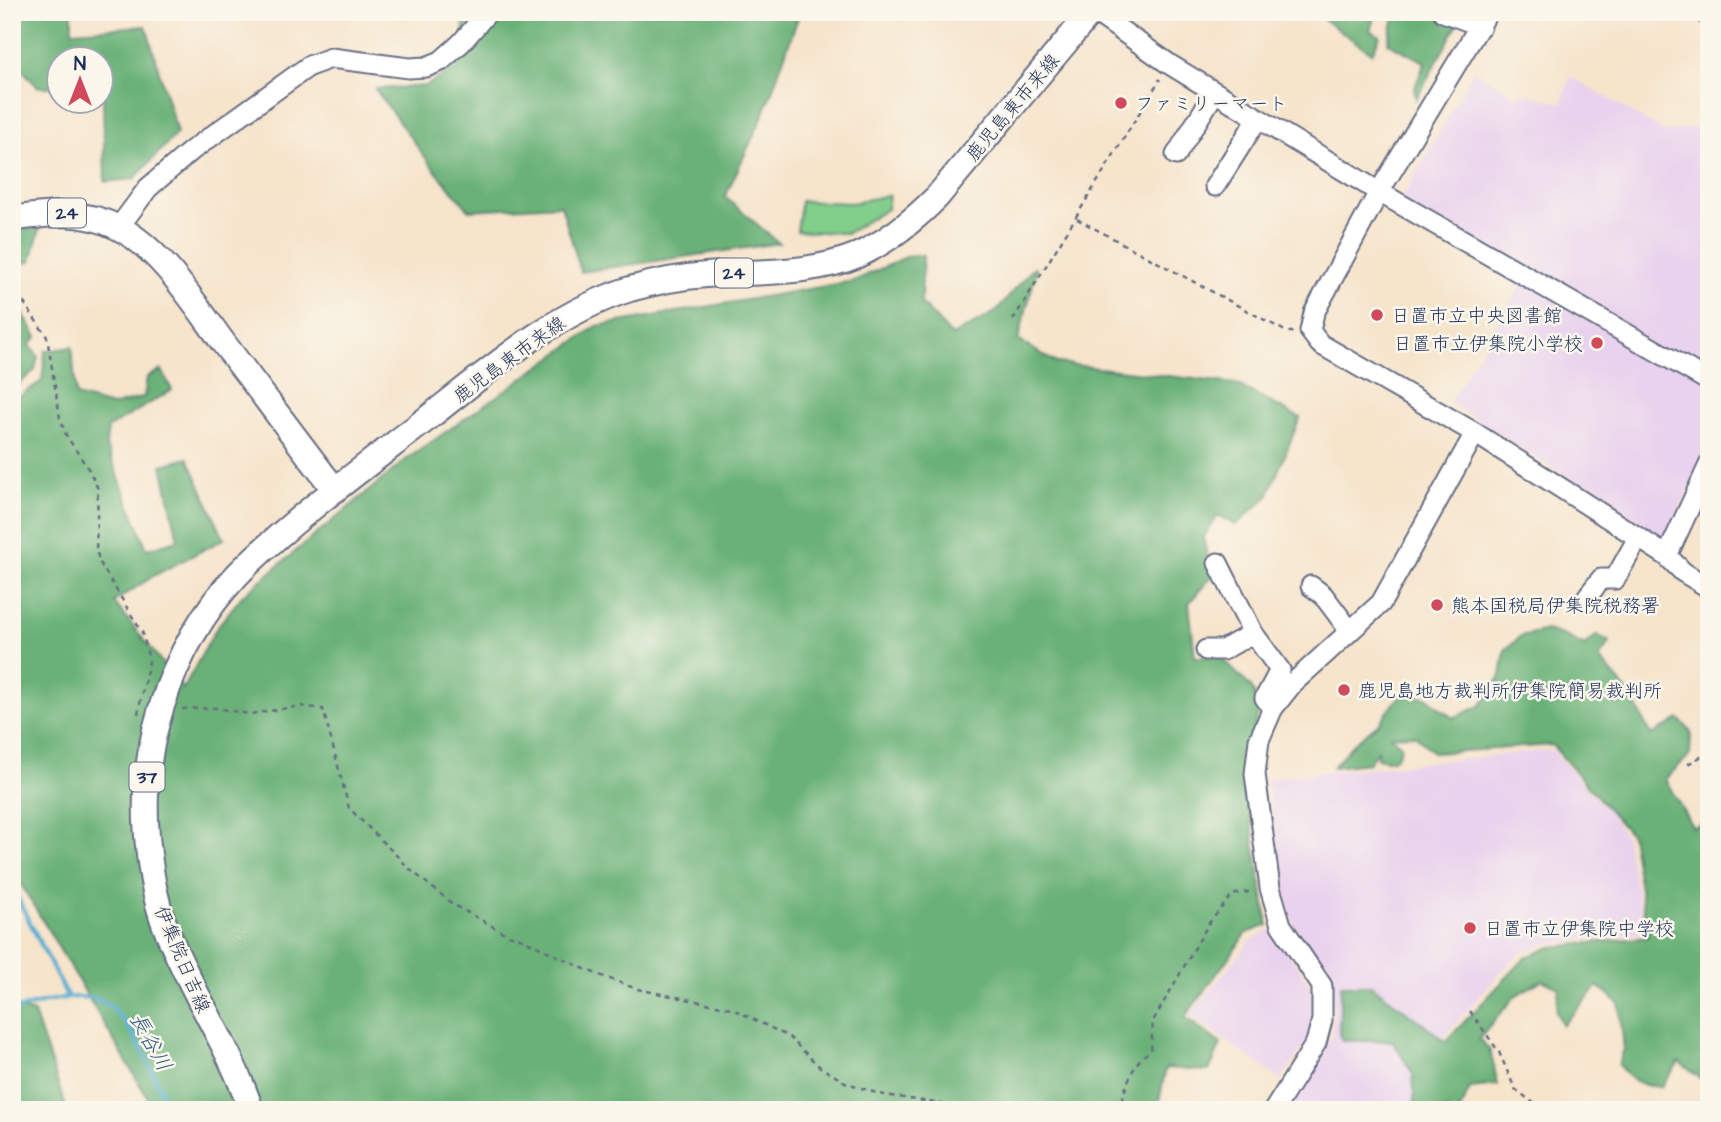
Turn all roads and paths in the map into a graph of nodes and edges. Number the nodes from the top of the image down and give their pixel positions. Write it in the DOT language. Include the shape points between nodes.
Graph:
graph roads {
  1 [pos="488,12"];
  2 [pos="1093,12"];
  3 [pos="1443,12"];
  4 [pos="1484,19"];
  5 [pos="1169,64"];
  6 [pos="1215,92"];
  7 [pos="1258,118"];
  8 [pos="1176,155"];
  9 [pos="1215,186"];
  10 [pos="1379,192"];
  11 [pos="12,219"];
  12 [pos="1077,219"];
  13 [pos="119,228"];
  14 [pos="12,285"];
  15 [pos="1013,320"];
  16 [pos="1310,331"];
  17 [pos="1709,381"];
  18 [pos="1475,433"];
  19 [pos="1709,465"];
  20 [pos="335,490"];
  21 [pos="1638,538"];
  22 [pos="1667,556"];
  23 [pos="1218,563"];
  24 [pos="1311,586"];
  25 [pos="1709,588"];
  26 [pos="1587,597"];
  27 [pos="1350,631"];
  28 [pos="1253,633"];
  29 [pos="1206,650"];
  30 [pos="1273,708"];
  31 [pos="182,709"];
  32 [pos="135,726"];
  33 [pos="1709,752"];
  34 [pos="1688,764"];
  35 [pos="1270,888"];
  36 [pos="1470,1011"];
  37 [pos="251,1110"];
  38 [pos="979,1110"];
  39 [pos="1119,1110"];
  40 [pos="1274,1110"];
  41 [pos="1543,1110"];
  1 -- 13 [label="street" via="441,61 426,67 331,58 309,66 191,151 148,188"];
  2 -- 5 [label="street"];
  2 -- 20 [label="main road, 鹿児島東市来線 / 24" via="937,197 888,238 829,264 664,280 592,304 522,345"];
  3 -- 4 [label="street"];
  4 -- 10 [label="street"];
  5 -- 6 [label="street"];
  5 -- 12 [label="path"];
  6 -- 7 [label="street"];
  6 -- 8 [label="street"];
  7 -- 9 [label="street"];
  7 -- 10 [label="street"];
  10 -- 16 [label="street" via="1314,313"];
  10 -- 17 [label="street"];
  11 -- 13 [label="main road, 24" via="69,213"];
  12 -- 15 [label="path"];
  12 -- 16 [label="path" via="1287,332"];
  13 -- 20 [label="main road, 24" via="158,258"];
  14 -- 32 [label="path" via="47,337 60,418 98,489 96,550 100,564 143,634 149,661"];
  16 -- 18 [label="street" via="1320,344"];
  18 -- 21 [label="street"];
  18 -- 27 [label="street" via="1381,603"];
  19 -- 22 [label="street"];
  20 -- 37 [label="main road, 伊集院日吉線 / 37" via="249,563 205,618 170,683 146,778 150,865 163,921"];
  21 -- 22 [label="street"];
  21 -- 26 [label="street" via="1620,582 1601,579"];
  22 -- 25 [label="street"];
  23 -- 28 [label="street"];
  24 -- 27 [label="street" via="1323,594"];
  27 -- 30 [label="street" via="1292,684"];
  28 -- 29 [label="street" via="1223,650"];
  28 -- 30 [label="street" via="1280,670 1265,698"];
  30 -- 35 [label="street" via="1259,740 1255,774"];
  31 -- 38 [label="path" via="250,714 301,706 323,709 349,808 412,871 454,905 508,935 637,989 731,1008 789,1037 820,1067 845,1082 879,1094"];
  33 -- 34 [label="path"];
  35 -- 39 [label="path" via="1232,895 1209,923 1153,1021 1151,1051 1135,1065"];
  35 -- 40 [label="street" via="1281,925 1322,986 1322,1020 1316,1043"];
  36 -- 41 [label="path" via="1499,1052 1515,1089"];
}
